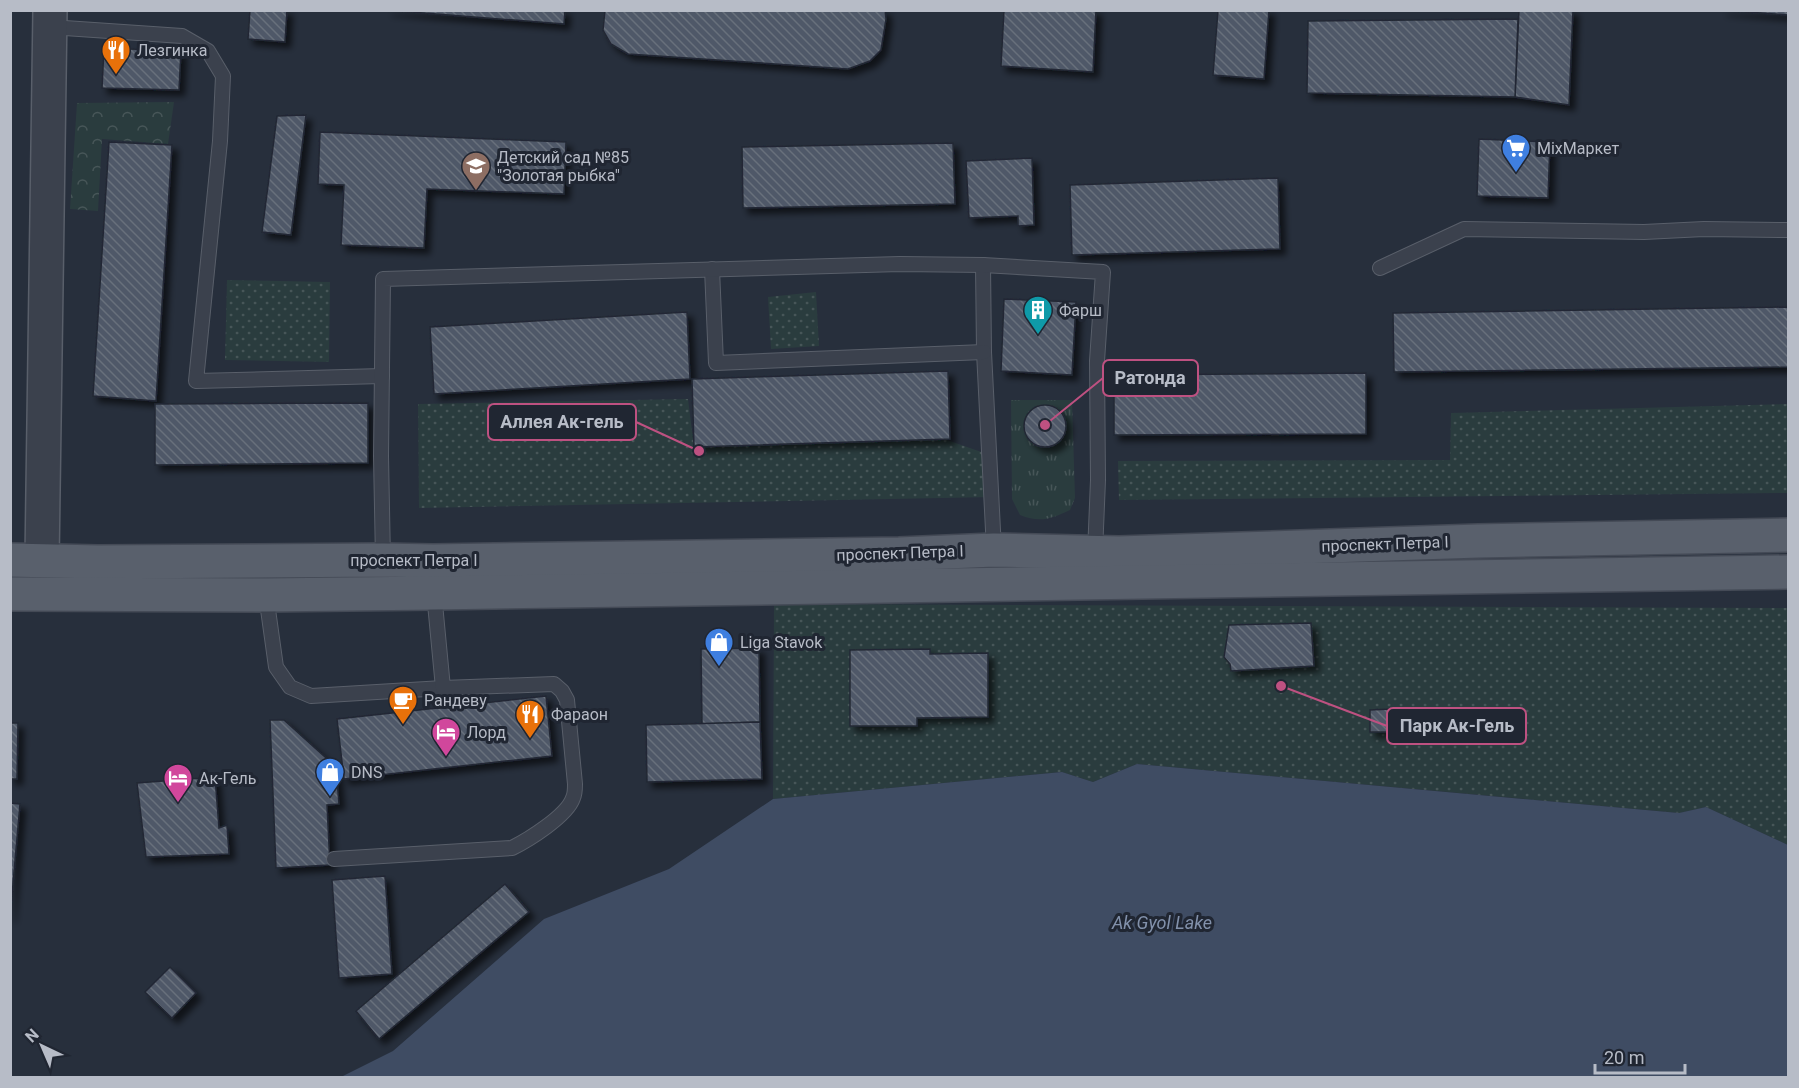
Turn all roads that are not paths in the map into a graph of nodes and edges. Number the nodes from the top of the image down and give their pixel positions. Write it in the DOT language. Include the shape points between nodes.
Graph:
graph roads {
  1 [pos="50,19"];
  2 [pos="1788,230"];
  3 [pos="983,265"];
  4 [pos="1380,268"];
  5 [pos="712,269"];
  6 [pos="984,352"];
  7 [pos="382,376"];
  8 [pos="1788,535"];
  9 [pos="994,550"];
  10 [pos="1095,553"];
  11 [pos="26,560"];
  12 [pos="383,560"];
  13 [pos="1788,572"];
  14 [pos="434,593"];
  15 [pos="10,594"];
  16 [pos="266,595"];
  17 [pos="443,688"];
  18 [pos="334,859"];
  1 -- 7 [label="lane" via="182,36 208,51 223,76 195,381"];
  1 -- 11 [label="street"];
  2 -- 4 [label="lane" via="1464,229"];
  3 -- 5 [label="lane"];
  3 -- 6 [label="lane"];
  3 -- 10 [label="lane" via="1103,272 1097,361"];
  5 -- 6 [label="lane" via="716,363"];
  5 -- 7 [label="lane" via="383,279"];
  6 -- 9 [label="lane"];
  7 -- 12 [label="lane"];
  8 -- 10 [label="main road, проспект Петра I"];
  9 -- 10 [label="main road, проспект Петра I"];
  9 -- 12 [label="main road, проспект Петра I"];
  11 -- 12 [label="main road, проспект Петра I"];
  13 -- 14 [label="main road, проспект Петра I"];
  14 -- 16 [label="main road, проспект Петра I"];
  14 -- 17 [label="lane"];
  15 -- 16 [label="main road, проспект Петра I"];
  16 -- 17 [label="lane" via="276,667 290,687 311,696"];
  17 -- 18 [label="lane" via="554,684 562,690 567,700 574,798 531,839 512,848"];
}
